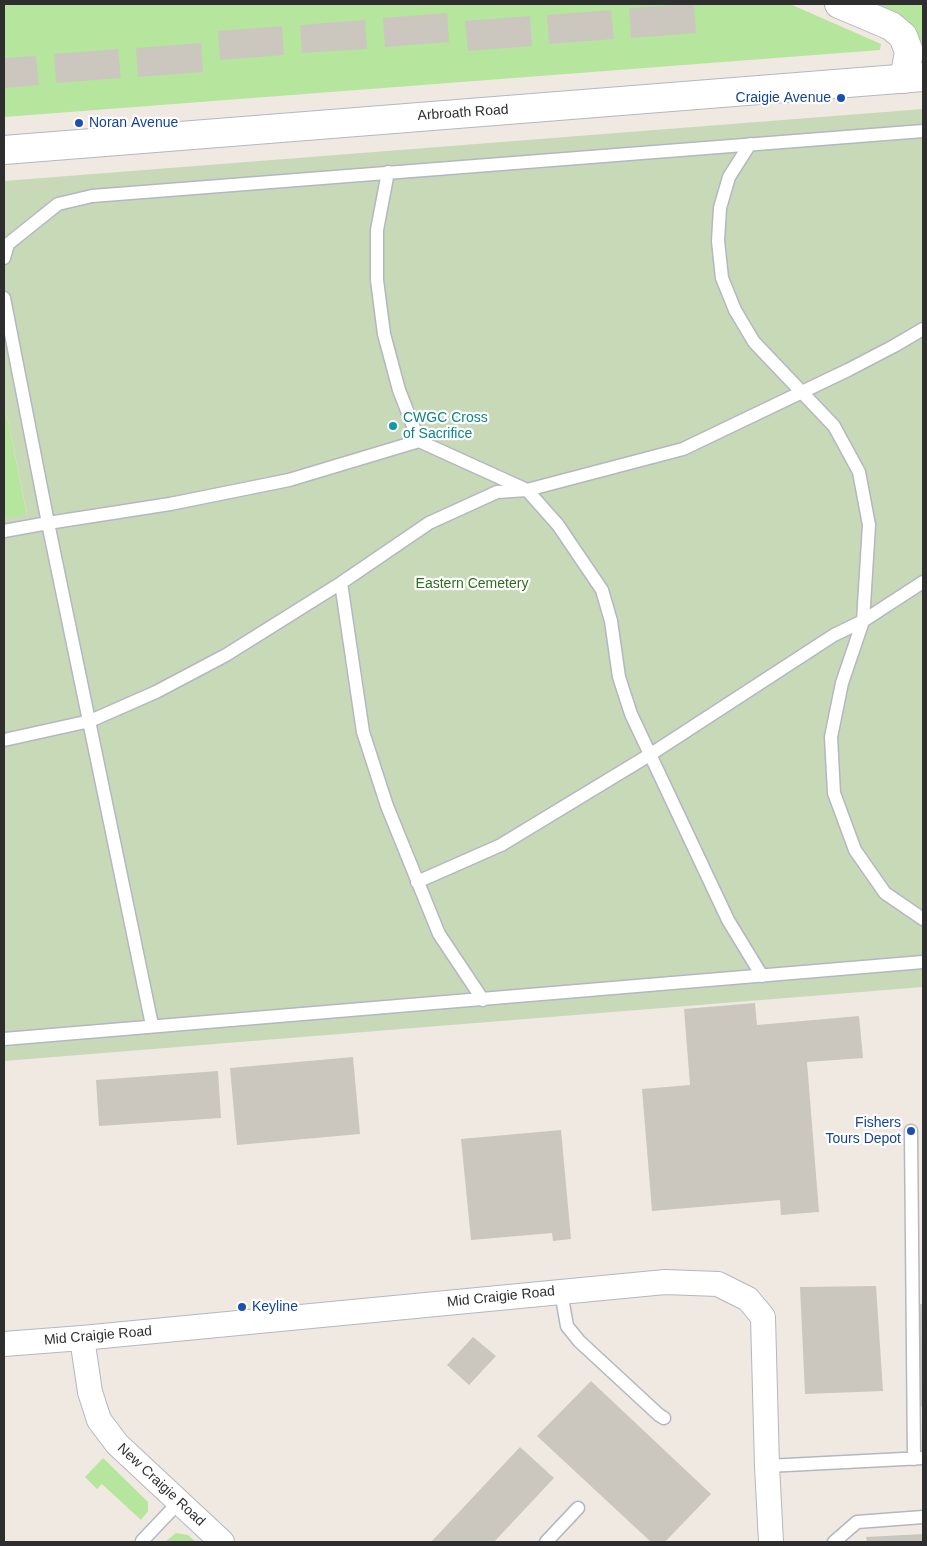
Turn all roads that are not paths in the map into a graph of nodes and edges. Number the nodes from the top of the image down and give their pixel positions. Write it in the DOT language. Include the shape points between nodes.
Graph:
graph roads {
  1 [pos="839,4"];
  2 [pos="913,78"];
  3 [pos="923,131"];
  4 [pos="750,144"];
  5 [pos="4,150"];
  6 [pos="388,172"];
  7 [pos="6,241"];
  8 [pos="4,258"];
  9 [pos="4,298"];
  10 [pos="923,329"];
  11 [pos="802,391"];
  12 [pos="419,441"];
  13 [pos="527,490"];
  14 [pos="48,522"];
  15 [pos="4,531"];
  16 [pos="923,582"];
  17 [pos="341,583"];
  18 [pos="863,621"];
  19 [pos="90,721"];
  20 [pos="4,740"];
  21 [pos="651,754"];
  22 [pos="417,882"];
  23 [pos="923,919"];
  24 [pos="923,962"];
  25 [pos="762,976"];
  26 [pos="483,1000"];
  27 [pos="152,1026"];
  28 [pos="4,1039"];
  29 [pos="911,1131"];
  30 [pos="917,1200"];
  31 [pos="561,1292"];
  32 [pos="82,1338"];
  33 [pos="4,1344"];
  34 [pos="664,1418"];
  35 [pos="919,1458"];
  36 [pos="767,1466"];
  37 [pos="179,1502"];
  38 [pos="578,1508"];
  39 [pos="923,1517"];
  40 [pos="142,1541"];
  41 [pos="222,1542"];
  42 [pos="546,1542"];
  43 [pos="771,1542"];
  44 [pos="834,1542"];
  1 -- 2 [label="main road" via="891,26 903,36"];
  2 -- 5 [label="main road, Arbroath Road"];
  3 -- 4 [label="lane"];
  4 -- 6 [label="lane"];
  4 -- 11 [label="lane" via="728,176 720,208 718,241 722,278 735,310 754,342"];
  6 -- 7 [label="lane" via="92,196 58,204"];
  6 -- 12 [label="lane" via="376,230 377,280 384,334 399,390"];
  7 -- 8 [label="lane"];
  9 -- 14 [label="lane"];
  10 -- 11 [label="lane"];
  11 -- 13 [label="lane" via="684,449"];
  11 -- 18 [label="lane" via="834,426 860,472 869,525"];
  12 -- 13 [label="lane"];
  12 -- 14 [label="lane" via="289,480 170,504"];
  13 -- 17 [label="lane" via="497,492 429,523"];
  13 -- 21 [label="lane" via="558,525 602,590 611,621 619,677 631,714"];
  14 -- 15 [label="lane"];
  14 -- 19 [label="lane"];
  16 -- 18 [label="lane"];
  17 -- 19 [label="lane" via="226,655 156,692"];
  17 -- 22 [label="lane" via="363,732"];
  18 -- 21 [label="lane" via="834,636"];
  18 -- 23 [label="lane" via="842,683 831,737 834,793 855,850 885,893"];
  19 -- 20 [label="lane"];
  19 -- 27 [label="lane"];
  21 -- 22 [label="lane" via="501,845"];
  21 -- 25 [label="lane" via="728,920"];
  22 -- 26 [label="lane" via="439,934"];
  24 -- 25 [label="lane"];
  25 -- 26 [label="lane"];
  26 -- 27 [label="lane"];
  27 -- 28 [label="lane"];
  29 -- 30 [label="lane"];
  30 -- 35 [label="lane"];
  31 -- 32 [label="street, Mid Craigie Road"];
  31 -- 34 [label="lane" via="567,1326 579,1341"];
  31 -- 36 [label="street, Mid Craigie Road" via="665,1282 718,1284 748,1298 763,1317"];
  32 -- 33 [label="street, Mid Craigie Road"];
  32 -- 37 [label="street, New Craigie Road" via="90,1392 99,1420 117,1444"];
  35 -- 36 [label="lane"];
  36 -- 43 [label="street, Mid Craigie Road"];
  37 -- 40 [label="lane"];
  37 -- 41 [label="street, New Craigie Road"];
  38 -- 42 [label="lane"];
  39 -- 44 [label="lane" via="857,1522"];
}
